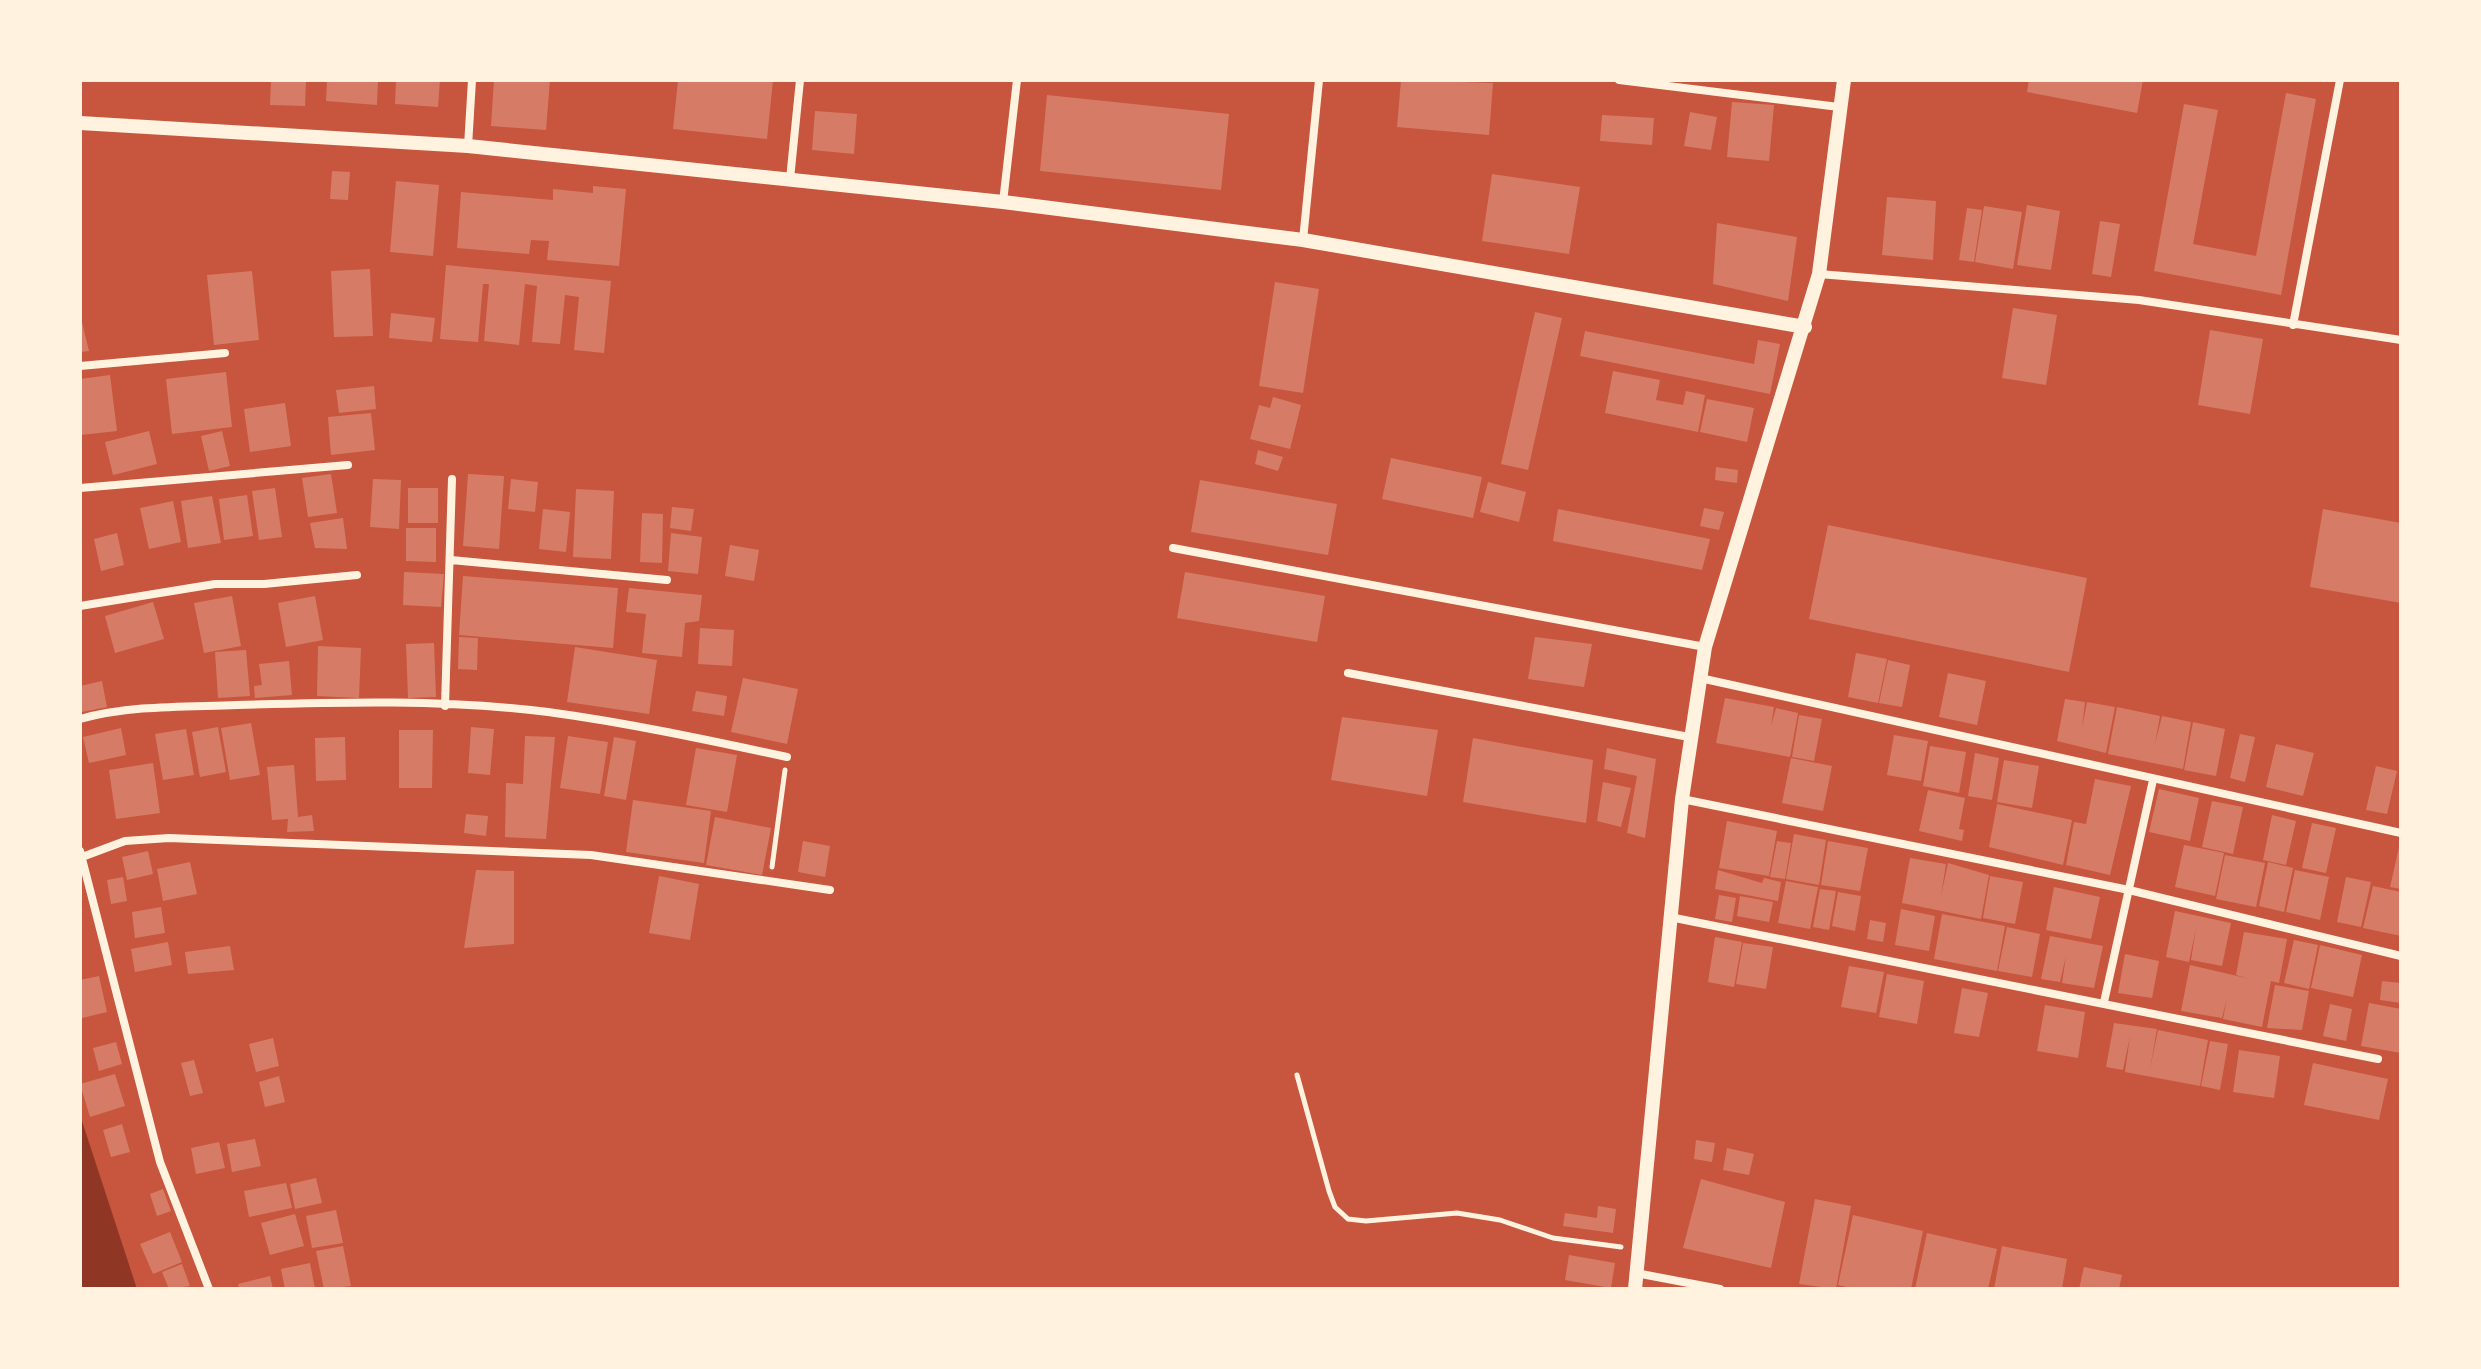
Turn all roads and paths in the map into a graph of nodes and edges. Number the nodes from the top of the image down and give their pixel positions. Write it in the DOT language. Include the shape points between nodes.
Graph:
graph roads {
  1 [pos="472,80"];
  2 [pos="800,80"];
  3 [pos="1017,80"];
  4 [pos="1319,80"];
  5 [pos="1619,80"];
  6 [pos="1844,80"];
  7 [pos="2340,80"];
  8 [pos="1839,107"];
  9 [pos="80,123"];
  10 [pos="468,146"];
  11 [pos="790,179"];
  12 [pos="1003,202"];
  13 [pos="1303,240"];
  14 [pos="1819,274"];
  15 [pos="2293,325"];
  16 [pos="1805,327"];
  17 [pos="2401,340"];
  18 [pos="225,353"];
  19 [pos="80,366"];
  20 [pos="348,465"];
  21 [pos="452,479"];
  22 [pos="80,488"];
  23 [pos="1173,548"];
  24 [pos="451,560"];
  25 [pos="357,575"];
  26 [pos="667,580"];
  27 [pos="80,606"];
  28 [pos="1705,647"];
  29 [pos="1348,673"];
  30 [pos="1699,678"];
  31 [pos="445,706"];
  32 [pos="80,719"];
  33 [pos="1689,737"];
  34 [pos="787,760"];
  35 [pos="2153,780"];
  36 [pos="1682,799"];
  37 [pos="2401,833"];
  38 [pos="81,854"];
  39 [pos="771,876"];
  40 [pos="830,890"];
  41 [pos="2129,890"];
  42 [pos="1670,917"];
  43 [pos="2401,956"];
  44 [pos="2104,1002"];
  45 [pos="2378,1059"];
  46 [pos="1297,1075"];
  47 [pos="1638,1250"];
  48 [pos="1636,1273"];
  49 [pos="209,1289"];
  50 [pos="1635,1289"];
  51 [pos="1720,1289"];
  1 -- 10 [label="street"];
  2 -- 11 [label="street"];
  3 -- 12 [label="street"];
  4 -- 13 [label="street"];
  5 -- 8 [label="street"];
  6 -- 8 [label="street"];
  7 -- 15 [label="street"];
  8 -- 14 [label="street"];
  9 -- 10 [label="street"];
  10 -- 11 [label="street"];
  11 -- 12 [label="street"];
  12 -- 13 [label="street"];
  13 -- 16 [label="street"];
  14 -- 15 [label="street" via="2139,300"];
  14 -- 16 [label="street"];
  15 -- 17 [label="street"];
  16 -- 28 [label="street"];
  18 -- 19 [label="street"];
  20 -- 22 [label="street"];
  21 -- 24 [label="street"];
  23 -- 28 [label="street"];
  24 -- 26 [label="street"];
  24 -- 31 [label="street"];
  25 -- 27 [label="street" via="215,584"];
  28 -- 30 [label="street"];
  29 -- 33 [label="street"];
  30 -- 33 [label="street"];
  30 -- 35 [label="street"];
  31 -- 32 [label="street" via="250,705 112,710"];
  31 -- 34 [label="street" via="545,712 659,730"];
  33 -- 36 [label="street"];
  34 -- 39 [label="path"];
  35 -- 37 [label="street"];
  35 -- 41 [label="street"];
  36 -- 41 [label="street"];
  36 -- 42 [label="street"];
  38 -- 40 [label="street" via="125,841 169,838 591,855"];
  38 -- 49 [label="street" via="160,1162"];
  41 -- 43 [label="street"];
  41 -- 44 [label="street"];
  42 -- 44 [label="street"];
  42 -- 47 [label="street"];
  44 -- 45 [label="street"];
  46 -- 47 [label="path" via="1329,1191 1335,1207 1348,1219 1457,1213 1500,1220 1553,1238"];
  47 -- 48 [label="street"];
  48 -- 50 [label="street"];
  48 -- 51 [label="street"];
}
